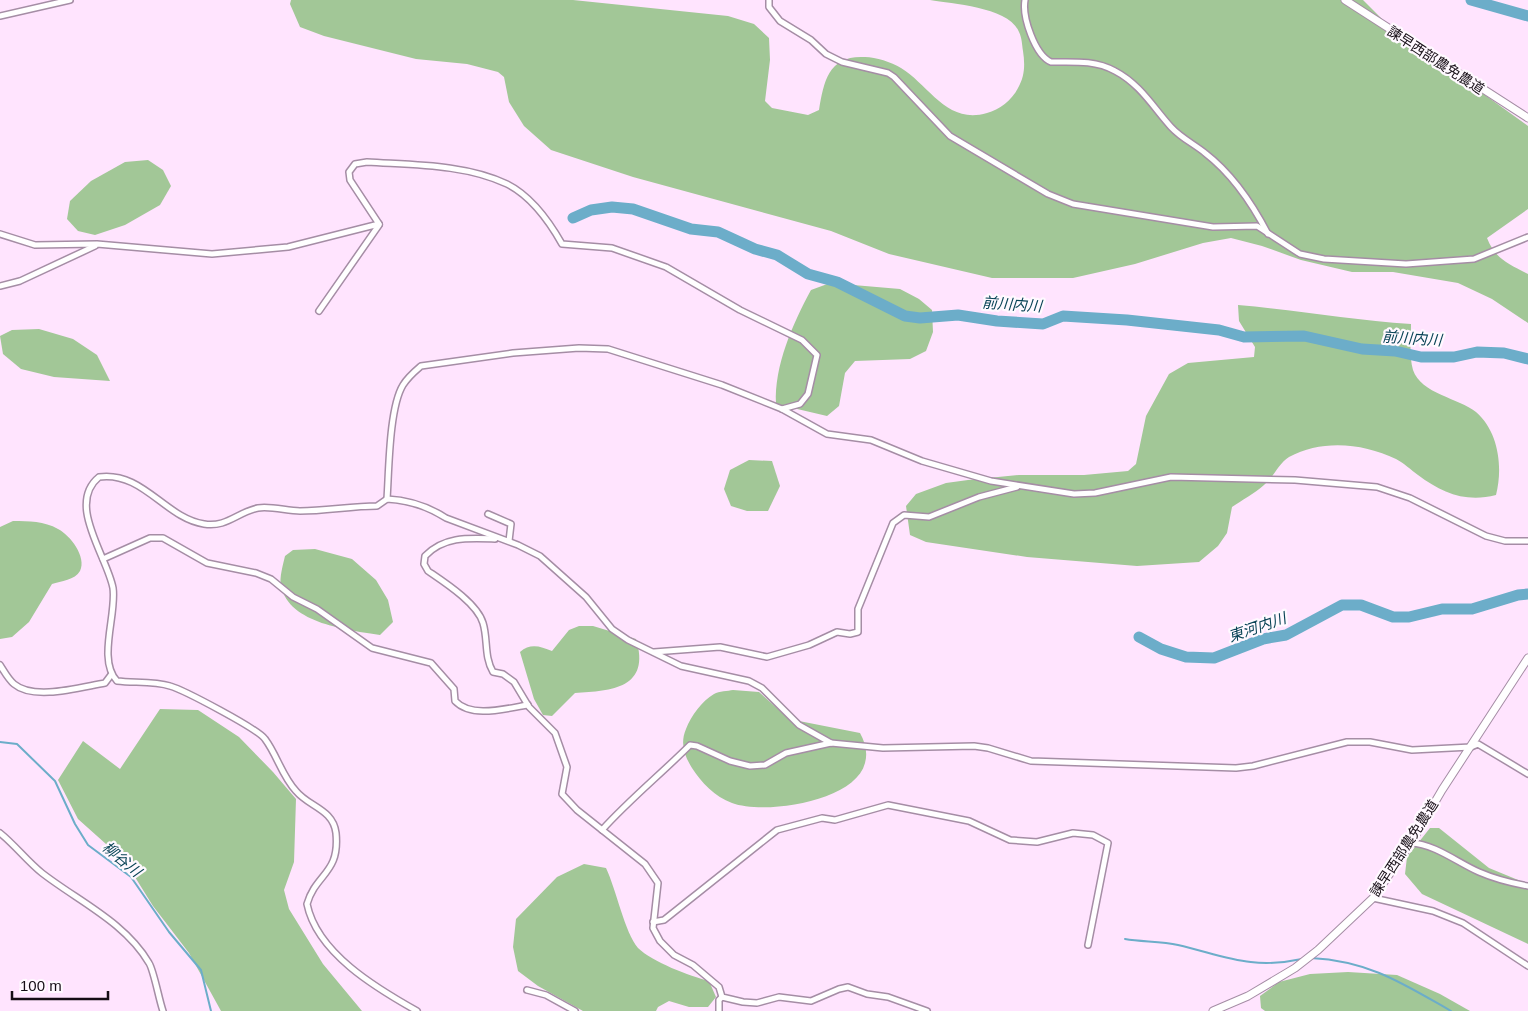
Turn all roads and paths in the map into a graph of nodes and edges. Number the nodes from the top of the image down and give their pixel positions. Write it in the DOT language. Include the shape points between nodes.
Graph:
graph roads {
  1 [pos="70,0"];
  2 [pos="769,0"];
  3 [pos="1025,0"];
  4 [pos="1345,0"];
  5 [pos="0,16"];
  6 [pos="1528,118"];
  7 [pos="379,224"];
  8 [pos="0,234"];
  9 [pos="1270,236"];
  10 [pos="1528,237"];
  11 [pos="97,244"];
  12 [pos="0,286"];
  13 [pos="319,310"];
  14 [pos="782,409"];
  15 [pos="1019,486"];
  16 [pos="387,499"];
  17 [pos="488,514"];
  18 [pos="500,539"];
  19 [pos="509,541"];
  20 [pos="1528,541"];
  21 [pos="104,558"];
  22 [pos="653,652"];
  23 [pos="1528,658"];
  24 [pos="0,665"];
  25 [pos="111,675"];
  26 [pos="528,705"];
  27 [pos="831,743"];
  28 [pos="1471,748"];
  29 [pos="1528,774"];
  30 [pos="602,830"];
  31 [pos="0,833"];
  32 [pos="1411,843"];
  33 [pos="1528,886"];
  34 [pos="1373,898"];
  35 [pos="653,922"];
  36 [pos="1088,945"];
  37 [pos="1528,966"];
  38 [pos="526,990"];
  39 [pos="722,997"];
  40 [pos="1218,1010"];
  41 [pos="163,1011"];
  42 [pos="417,1011"];
  43 [pos="575,1011"];
  44 [pos="720,1011"];
  45 [pos="927,1011"];
  1 -- 5 [label="street"];
  2 -- 9 [label="street" via="769,7 780,21 811,40 826,54 842,62 888,73 950,136 1048,194 1073,204 1213,227 1257,226"];
  3 -- 9 [label="street" via="1037,50 1045,59 1051,62 1094,63 1114,70 1141,90 1172,128 1206,154 1241,191"];
  4 -- 6 [label="street, 諫早西部農免農道"];
  7 -- 11 [label="street" via="288,248 250,252 212,254"];
  7 -- 13 [label="street"];
  7 -- 14 [label="street" via="350,180 349,172 355,164 367,162 451,169 508,184 544,217 562,244 612,248 666,267 740,310 802,340 817,355 808,394 800,404"];
  8 -- 11 [label="street" via="35,245"];
  9 -- 10 [label="street" via="1300,254 1324,259 1406,264 1474,258"];
  11 -- 12 [label="street" via="20,281"];
  14 -- 15 [label="street" via="827,434 871,440 922,461"];
  14 -- 16 [label="street" via="722,385 608,349 579,348 436,362 412,372 400,390"];
  15 -- 20 [label="street" via="1074,494 1096,493 1171,478 1295,480 1377,487 1410,498 1486,536 1505,541"];
  15 -- 22 [label="street" via="979,497 929,517 904,514 893,523 858,609 858,632 838,632 810,645 767,657 720,647"];
  16 -- 18 [label="street" via="418,506"];
  16 -- 21 [label="street" via="377,506 300,511 258,508 225,524 207,525 188,521 142,487 123,478 99,477 92,483 86,511 88,525"];
  17 -- 19 [label="street" via="511,524"];
  18 -- 19 [label="street"];
  18 -- 26 [label="street" via="460,538 444,542 425,556 424,564 428,571 466,600 483,622 488,665 493,672 514,682"];
  19 -- 22 [label="street" via="540,556 586,597 612,629"];
  21 -- 25 [label="street" via="113,588 108,644"];
  21 -- 26 [label="street" via="150,538 163,538 207,563 272,579 293,597 318,608 372,648 431,663 454,689 455,701 459,705 476,711"];
  22 -- 27 [label="street" via="681,666 749,681 762,688 799,725"];
  23 -- 28 [label="street, 諫早西部農免農道"];
  24 -- 25 [label="street" via="14,685 32,691 64,692 105,684"];
  25 -- 42 [label="street" via="117,681 169,686 252,727 265,738 294,790 333,820 336,832 334,860 307,904 323,942 362,977"];
  26 -- 30 [label="street" via="555,733 567,767 562,794"];
  27 -- 28 [label="street" via="883,748 974,746 1031,761 1236,768 1347,742 1412,750"];
  27 -- 30 [label="street" via="786,753 765,765 750,766 690,745 653,782 627,802"];
  28 -- 29 [label="street" via="1478,744"];
  28 -- 32 [label="street, 諫早西部農免農道"];
  30 -- 35 [label="street" via="645,864 658,883"];
  31 -- 41 [label="street" via="40,872 89,905 128,937 150,964"];
  32 -- 33 [label="street" via="1426,845 1505,882"];
  32 -- 34 [label="street, 諫早西部農免農道"];
  34 -- 37 [label="street" via="1432,911 1463,923"];
  34 -- 40 [label="street, 諫早西部農免農道" via="1295,968"];
  35 -- 36 [label="street" via="664,920 777,830 822,818 835,820 888,805 969,821 1010,840 1037,842 1072,833 1093,835 1108,843"];
  35 -- 39 [label="street" via="660,941 719,988"];
  38 -- 43 [label="street" via="546,995"];
  39 -- 44 [label="street"];
  39 -- 45 [label="street" via="757,1003 778,996 811,1001 848,987"];
}
